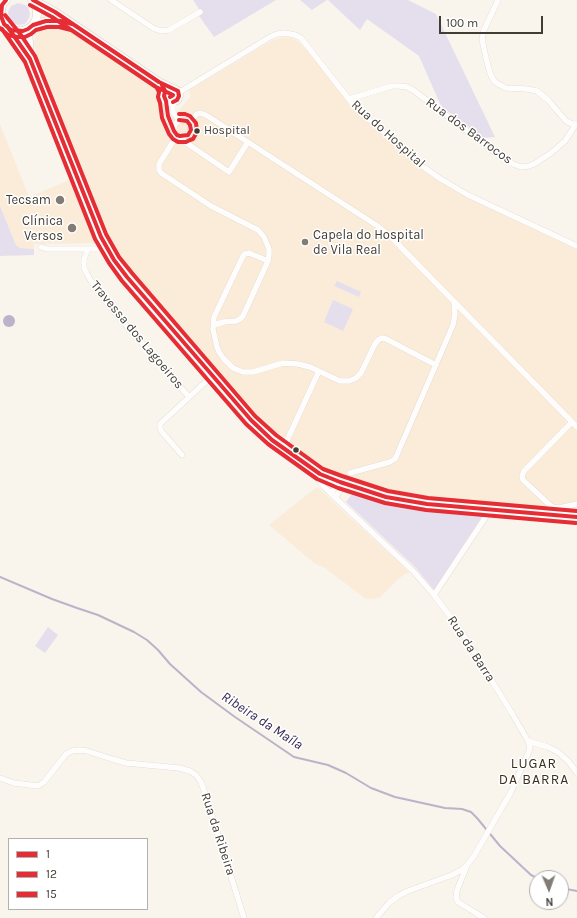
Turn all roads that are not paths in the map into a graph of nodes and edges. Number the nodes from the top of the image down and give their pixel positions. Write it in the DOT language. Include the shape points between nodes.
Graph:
graph roads {
  1 [pos="33,0"];
  2 [pos="111,0"];
  3 [pos="498,0"];
  4 [pos="3,2"];
  5 [pos="200,12"];
  6 [pos="3,22"];
  7 [pos="72,24"];
  8 [pos="30,27"];
  9 [pos="30,59"];
  10 [pos="171,91"];
  11 [pos="349,99"];
  12 [pos="169,101"];
  13 [pos="179,120"];
  14 [pos="189,122"];
  15 [pos="577,124"];
  16 [pos="174,129"];
  17 [pos="178,136"];
  18 [pos="248,142"];
  19 [pos="577,246"];
  20 [pos="41,248"];
  21 [pos="88,249"];
  22 [pos="108,249"];
  23 [pos="268,261"];
  24 [pos="454,302"];
  25 [pos="214,325"];
  26 [pos="436,365"];
  27 [pos="319,371"];
  28 [pos="212,376"];
  29 [pos="189,397"];
  30 [pos="572,422"];
  31 [pos="577,427"];
  32 [pos="283,449"];
  33 [pos="182,455"];
  34 [pos="308,466"];
  35 [pos="350,473"];
  36 [pos="343,483"];
  37 [pos="333,495"];
  38 [pos="577,504"];
  39 [pos="490,509"];
  40 [pos="577,517"];
  41 [pos="434,595"];
  42 [pos="528,741"];
  43 [pos="577,773"];
  44 [pos="0,778"];
  45 [pos="467,865"];
  46 [pos="244,918"];
  47 [pos="376,918"];
  48 [pos="484,918"];
  1 -- 7 [label="main road"];
  1 -- 8 [label="main road" via="37,15"];
  2 -- 5 [label="street" via="161,31 168,30"];
  3 -- 15 [label="street" via="482,39 494,81 506,88 537,91 566,121"];
  4 -- 6 [label="main road"];
  6 -- 8 [label="main road" via="11,30 23,31"];
  6 -- 9 [label="main road"];
  7 -- 8 [label="main road" via="50,20"];
  7 -- 10 [label="main road"];
  8 -- 9 [label="main road"];
  9 -- 22 [label="main road"];
  10 -- 11 [label="street, Rua do Hospital" via="270,37 285,33 298,36 303,41"];
  10 -- 12 [label="main road" via="164,96"];
  10 -- 12 [label="main road" via="178,98 175,102"];
  11 -- 15 [label="street, Rua dos Barrocos" via="392,86 406,87 504,159 521,167 534,164 552,153 565,141"];
  11 -- 19 [label="street, Rua do Hospital" via="358,110 439,178 473,197"];
  12 -- 13 [label="street"];
  12 -- 16 [label="street" via="167,113"];
  13 -- 14 [label="street"];
  13 -- 16 [label="street"];
  14 -- 17 [label="street" via="190,133"];
  14 -- 18 [label="street" via="197,114 203,113"];
  16 -- 17 [label="street"];
  17 -- 18 [label="street" via="229,172"];
  17 -- 23 [label="street" via="160,162 161,173 211,206 258,230 270,252"];
  18 -- 24 [label="street" via="379,228"];
  20 -- 21 [label="street"];
  21 -- 22 [label="street"];
  21 -- 29 [label="street, Travessa dos Lagoeiros" via="84,268 91,281 111,308"];
  22 -- 28 [label="main road" via="121,270"];
  23 -- 25 [label="street" via="243,316"];
  23 -- 25 [label="street" via="249,253 245,254 215,314"];
  24 -- 26 [label="street" via="454,322"];
  24 -- 30 [label="street"];
  25 -- 27 [label="street" via="219,352 236,370 253,372 290,363 305,365"];
  26 -- 27 [label="street" via="382,338 375,344 361,373 351,380 340,381"];
  26 -- 35 [label="street" via="395,459"];
  27 -- 32 [label="street"];
  28 -- 29 [label="street, Travessa dos Lagoeiros"];
  28 -- 32 [label="main road" via="256,425"];
  29 -- 33 [label="street, Travessa dos Lagoeiros" via="160,426 162,432"];
  30 -- 31 [label="street"];
  30 -- 38 [label="street" via="522,476 523,480 552,507"];
  32 -- 34 [label="main road"];
  34 -- 36 [label="main road"];
  34 -- 37 [label="street, Rua da Barra"];
  36 -- 37 [label="street"];
  36 -- 39 [label="main road" via="401,500"];
  37 -- 41 [label="street, Rua da Barra" via="413,571"];
  39 -- 40 [label="main road"];
  39 -- 41 [label="street"];
  41 -- 42 [label="street, Rua da Barra" via="461,631"];
  42 -- 43 [label="street" via="558,752"];
  42 -- 45 [label="street" via="530,747 527,757 511,792"];
  44 -- 46 [label="street, Rua da Ribeira" via="14,783 38,786 66,754 80,750 112,760 190,771 196,775 206,793"];
  45 -- 47 [label="street" via="452,875 398,896"];
  45 -- 48 [label="street" via="456,893 456,900"];
}
